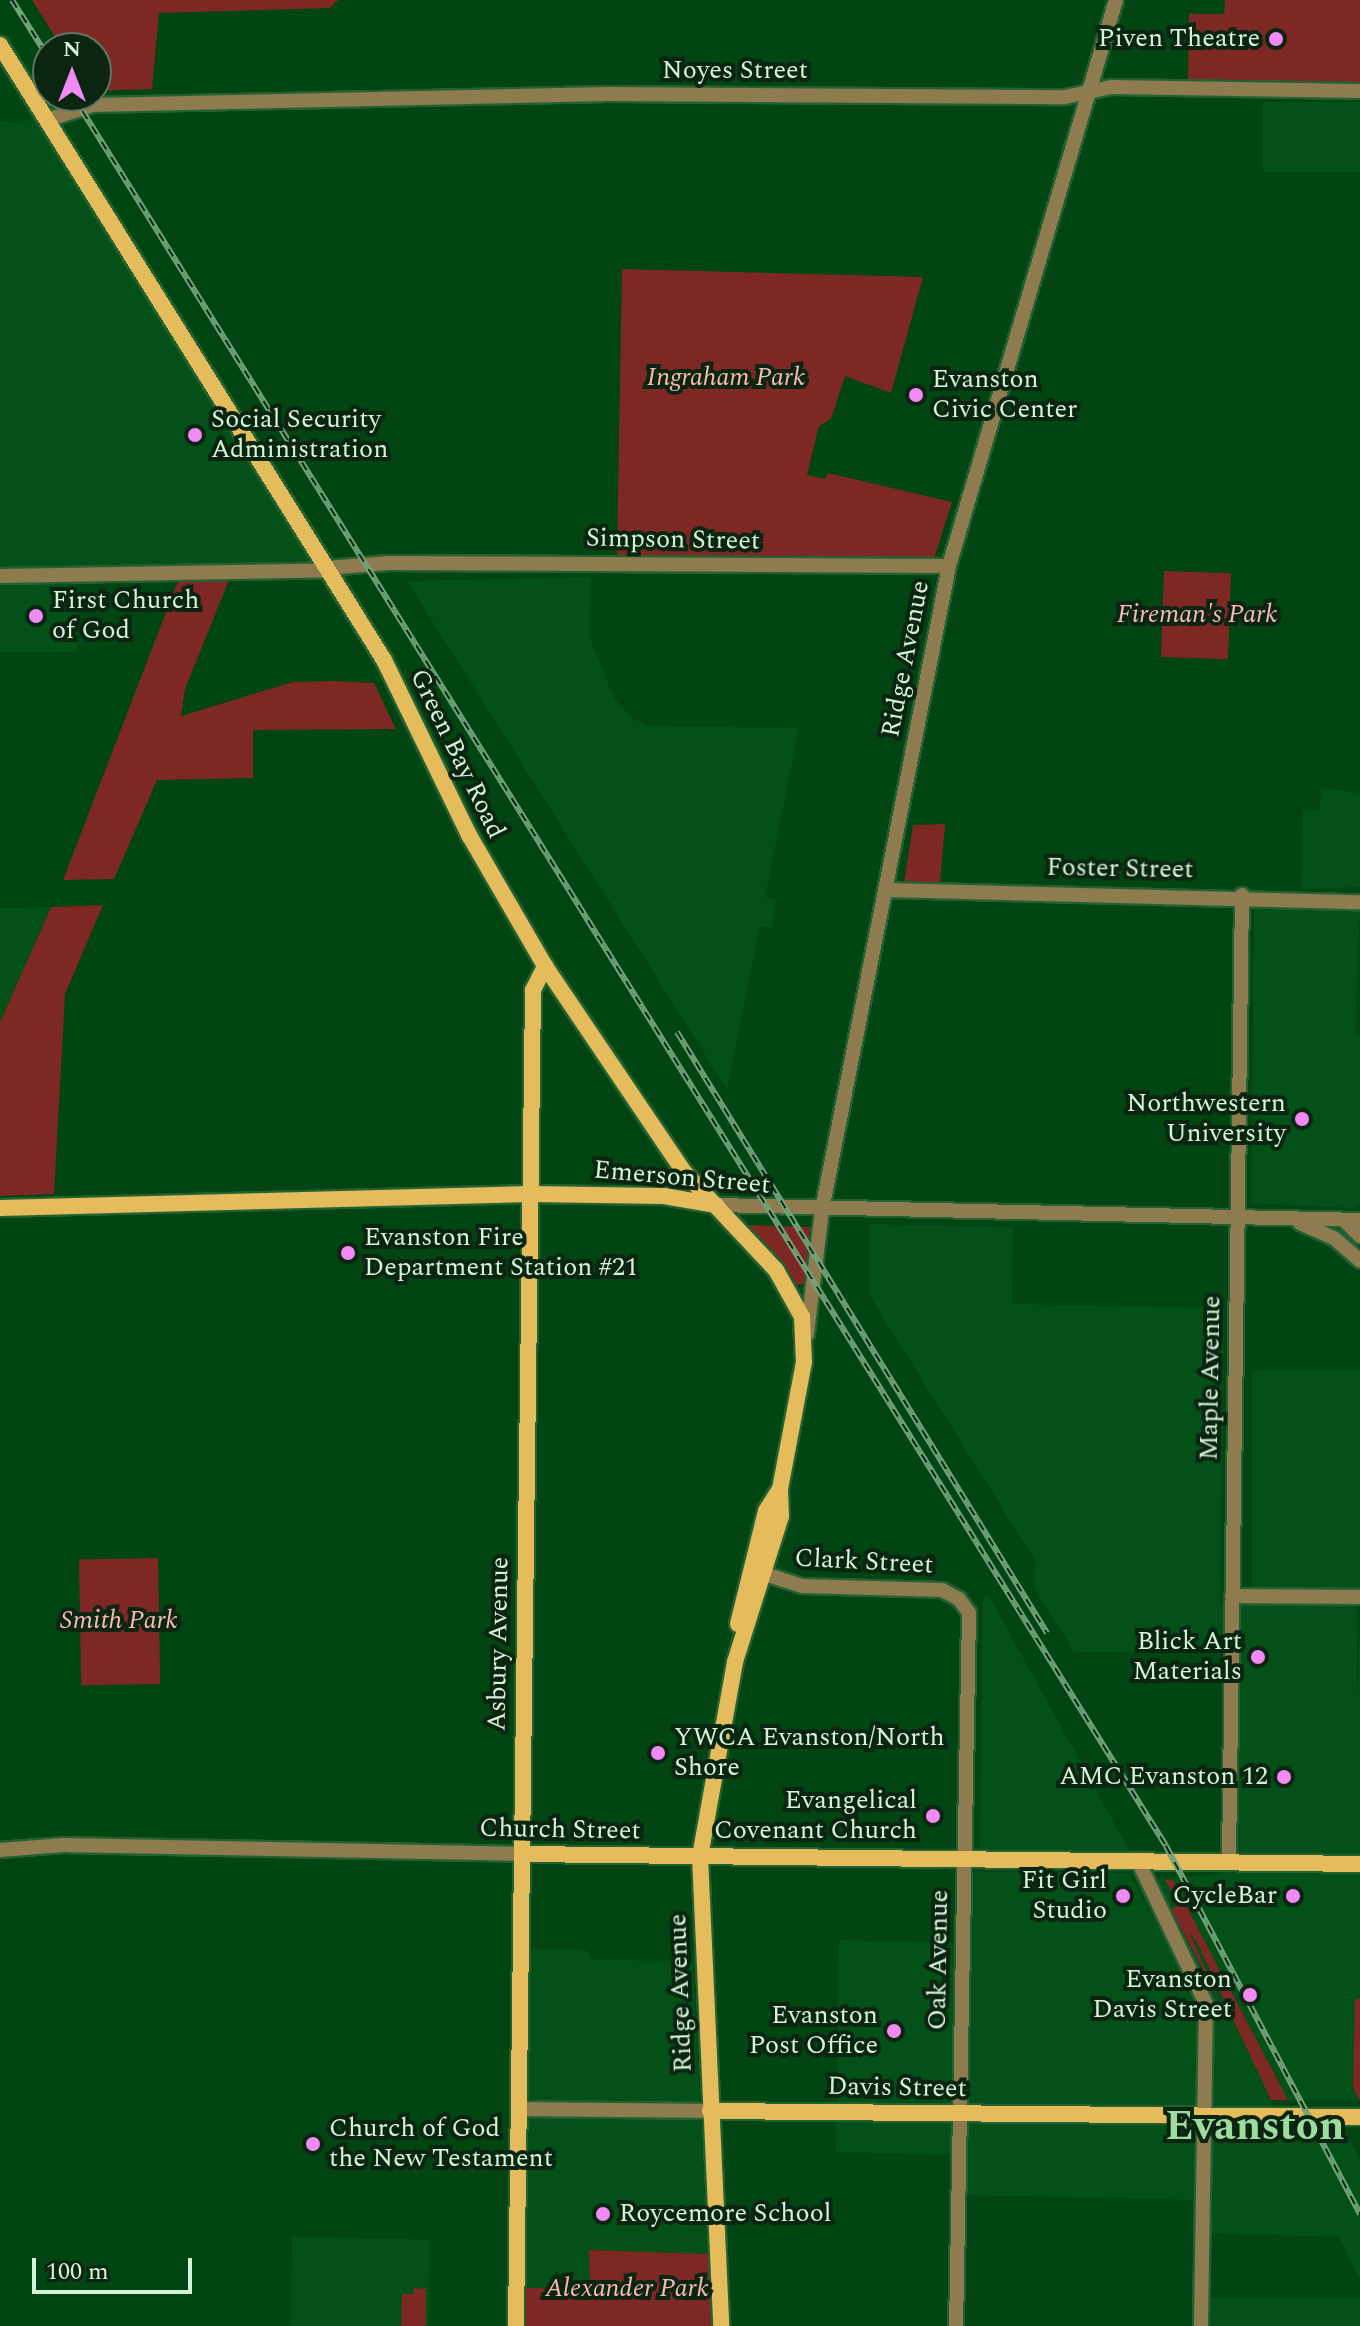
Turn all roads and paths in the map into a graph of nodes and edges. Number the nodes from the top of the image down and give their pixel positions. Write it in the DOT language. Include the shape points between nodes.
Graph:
graph roads {
  1 [pos="1116,0"];
  2 [pos="0,45"];
  3 [pos="1360,91"];
  4 [pos="1088,92"];
  5 [pos="47,120"];
  6 [pos="949,566"];
  7 [pos="327,568"];
  8 [pos="0,576"];
  9 [pos="886,890"];
  10 [pos="1242,895"];
  11 [pos="1358,898"];
  12 [pos="545,966"];
  13 [pos="530,1194"];
  14 [pos="716,1205"];
  15 [pos="0,1208"];
  16 [pos="822,1210"];
  17 [pos="1237,1218"];
  18 [pos="1292,1219"];
  19 [pos="1344,1220"];
  20 [pos="1360,1220"];
  21 [pos="1360,1236"];
  22 [pos="1360,1261"];
  23 [pos="806,1343"];
  24 [pos="780,1489"];
  25 [pos="756,1546"];
  26 [pos="765,1574"];
  27 [pos="1232,1596"];
  28 [pos="1360,1597"];
  29 [pos="959,1599"];
  30 [pos="735,1662"];
  31 [pos="0,1850"];
  32 [pos="522,1854"];
  33 [pos="700,1857"];
  34 [pos="965,1858"];
  35 [pos="1119,1861"];
  36 [pos="1229,1861"];
  37 [pos="1360,1864"];
  38 [pos="1141,1867"];
  39 [pos="521,2109"];
  40 [pos="710,2111"];
  41 [pos="960,2113"];
  42 [pos="1205,2117"];
  43 [pos="1360,2117"];
  44 [pos="1272,2119"];
  45 [pos="1360,2128"];
  46 [pos="516,2326"];
  47 [pos="721,2326"];
  48 [pos="956,2326"];
  49 [pos="1201,2326"];
  1 -- 4 [label="street, Ridge Avenue"];
  2 -- 5 [label="main road, Green Bay Road"];
  3 -- 4 [label="street, Noyes Street" via="1111,87"];
  4 -- 5 [label="street, Noyes Street" via="1065,97 608,94 109,106 65,122"];
  4 -- 6 [label="street, Ridge Avenue"];
  5 -- 7 [label="main road, Green Bay Road"];
  6 -- 7 [label="street, Simpson Street" via="638,562"];
  6 -- 9 [label="street, Ridge Avenue"];
  7 -- 8 [label="street, Simpson Street"];
  7 -- 12 [label="main road, Green Bay Road" via="400,689 469,835"];
  9 -- 10 [label="street, Foster Street"];
  9 -- 16 [label="street, Ridge Avenue"];
  10 -- 11 [label="street, Foster Street"];
  10 -- 17 [label="street, Maple Avenue"];
  12 -- 13 [label="main road, Asbury Avenue" via="533,990"];
  12 -- 14 [label="main road, Green Bay Road" via="651,1126"];
  13 -- 14 [label="main road, Emerson Street" via="664,1196"];
  13 -- 15 [label="main road, Emerson Street"];
  13 -- 32 [label="main road, Asbury Avenue"];
  14 -- 16 [label="street, Emerson Street"];
  14 -- 23 [label="main road, Green Bay Road" via="792,1294"];
  16 -- 17 [label="street, Emerson Street"];
  16 -- 23 [label="street, Ridge Avenue"];
  17 -- 18 [label="street, Emerson Street"];
  17 -- 27 [label="street, Maple Avenue"];
  18 -- 19 [label="street, Emerson Street"];
  18 -- 22 [label="street" via="1334,1238"];
  19 -- 20 [label="street, Emerson Street"];
  19 -- 21 [label="street"];
  23 -- 24 [label="main road, Green Bay Road"];
  24 -- 25 [label="main road, Ridge Avenue"];
  24 -- 26 [label="main road, Ridge Avenue" via="781,1516"];
  25 -- 26 [label="main road"];
  25 -- 30 [label="main road, Ridge Avenue"];
  26 -- 29 [label="street, Clark Street" via="802,1586 934,1589"];
  26 -- 30 [label="main road, Ridge Avenue"];
  27 -- 28 [label="street"];
  27 -- 36 [label="street, Maple Avenue"];
  29 -- 34 [label="street, Oak Avenue" via="969,1613"];
  30 -- 33 [label="main road, Ridge Avenue"];
  31 -- 32 [label="street, Church Street" via="63,1845"];
  32 -- 33 [label="main road, Church Street"];
  32 -- 39 [label="main road, Asbury Avenue"];
  33 -- 34 [label="main road, Church Street"];
  33 -- 40 [label="main road, Ridge Avenue"];
  34 -- 35 [label="main road, Church Street"];
  34 -- 41 [label="street, Oak Avenue"];
  35 -- 36 [label="main road, Church Street"];
  35 -- 38 [label="main road, Church Street"];
  36 -- 37 [label="main road, Church Street"];
  36 -- 38 [label="main road, Church Street" via="1208,1868"];
  38 -- 42 [label="street" via="1206,2004"];
  39 -- 40 [label="street, Davis Street"];
  39 -- 46 [label="main road, Asbury Avenue"];
  40 -- 41 [label="main road, Davis Street"];
  40 -- 47 [label="main road, Ridge Avenue"];
  41 -- 42 [label="main road, Davis Street"];
  41 -- 48 [label="street, Oak Avenue"];
  42 -- 44 [label="main road, Davis Street"];
  42 -- 49 [label="street"];
  43 -- 44 [label="main road, Davis Street"];
  44 -- 45 [label="main road, Davis Street" via="1281,2126"];
}
